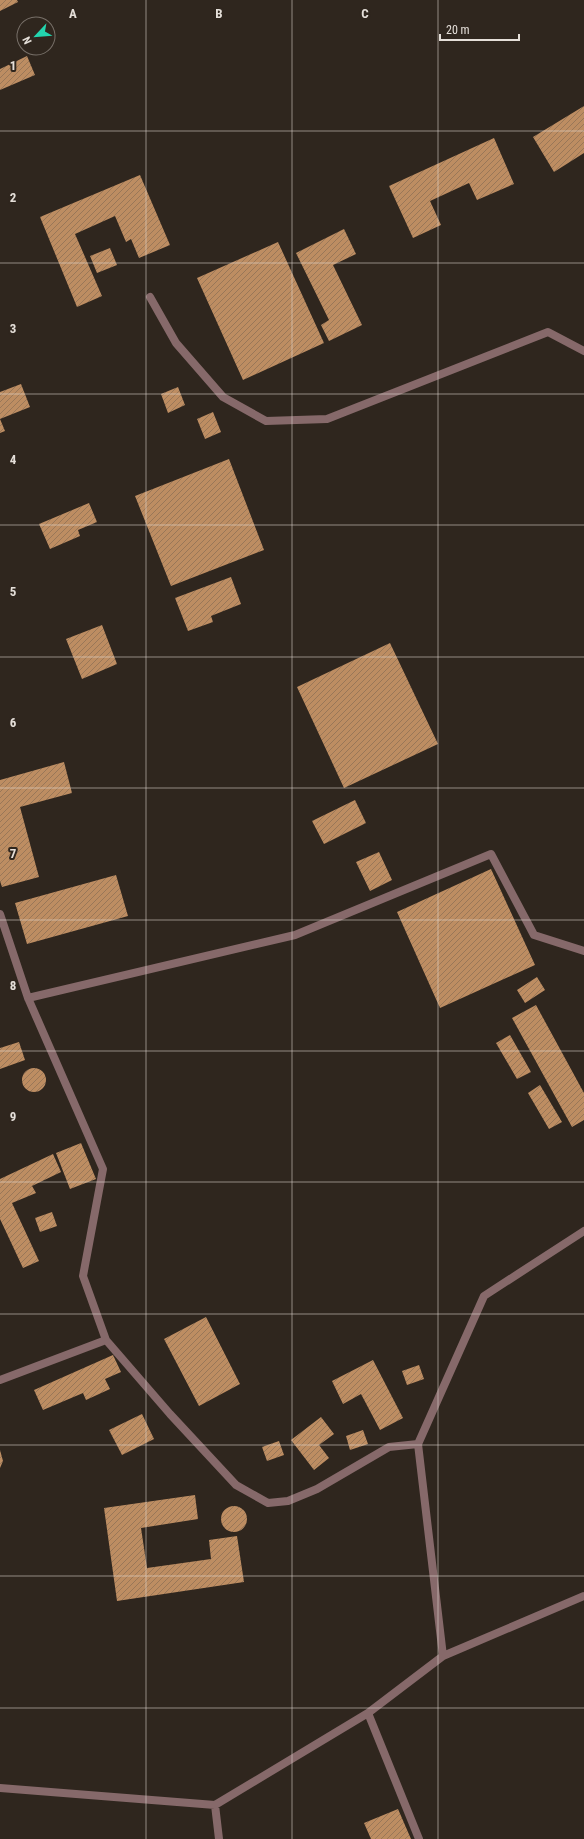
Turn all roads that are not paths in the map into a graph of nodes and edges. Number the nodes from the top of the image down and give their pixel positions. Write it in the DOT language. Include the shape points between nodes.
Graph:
graph roads {
  1 [pos="150,297"];
  2 [pos="584,351"];
  3 [pos="0,914"];
  4 [pos="584,951"];
  5 [pos="28,998"];
  6 [pos="584,1230"];
  7 [pos="106,1340"];
  8 [pos="0,1380"];
  9 [pos="418,1444"];
  10 [pos="584,1596"];
  11 [pos="443,1656"];
  12 [pos="368,1713"];
  13 [pos="0,1788"];
  14 [pos="215,1805"];
  15 [pos="219,1839"];
  16 [pos="419,1839"];
  1 -- 2 [label="street" via="176,343 223,397 266,421 327,419 548,332"];
  3 -- 5 [label="street"];
  4 -- 5 [label="street" via="534,935 491,854 295,935"];
  5 -- 7 [label="street" via="104,1169 83,1276"];
  6 -- 9 [label="street" via="484,1296"];
  7 -- 8 [label="street"];
  7 -- 9 [label="street" via="236,1485 268,1503 288,1501 317,1489 389,1447"];
  9 -- 11 [label="street"];
  10 -- 11 [label="street"];
  11 -- 12 [label="street"];
  12 -- 14 [label="street"];
  12 -- 16 [label="street"];
  13 -- 14 [label="street"];
  14 -- 15 [label="street"];
}
